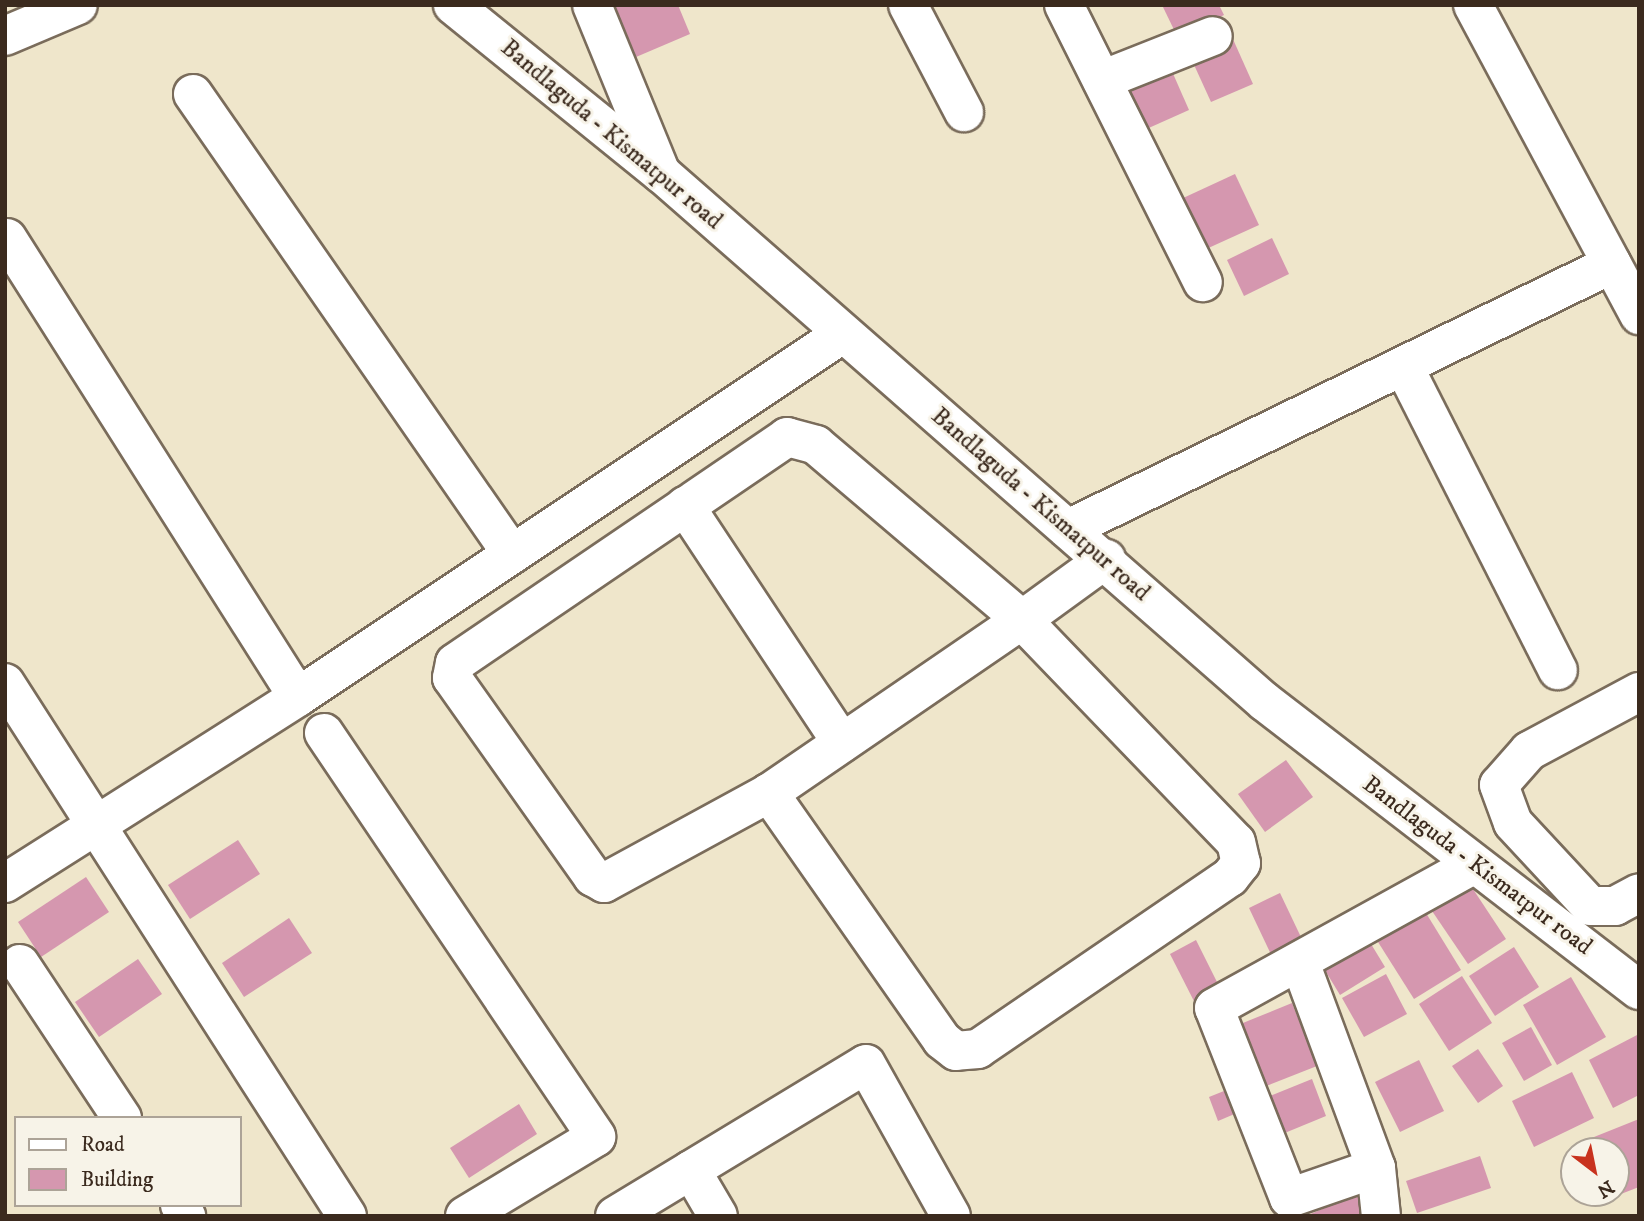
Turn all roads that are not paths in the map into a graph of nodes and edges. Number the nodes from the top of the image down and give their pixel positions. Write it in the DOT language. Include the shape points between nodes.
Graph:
graph roads {
  1 [pos="78,5"];
  2 [pos="453,5"];
  3 [pos="592,5"];
  4 [pos="908,5"];
  5 [pos="1064,5"];
  6 [pos="1473,5"];
  7 [pos="5,36"];
  8 [pos="1213,36"];
  9 [pos="1101,80"];
  10 [pos="193,94"];
  11 [pos="964,113"];
  12 [pos="662,174"];
  13 [pos="7,238"];
  14 [pos="1612,264"];
  15 [pos="1203,282"];
  16 [pos="1639,315"];
  17 [pos="842,334"];
  18 [pos="1404,367"];
  19 [pos="685,506"];
  20 [pos="1068,529"];
  21 [pos="512,554"];
  22 [pos="1106,559"];
  23 [pos="1022,620"];
  24 [pos="1558,670"];
  25 [pos="5,682"];
  26 [pos="1639,692"];
  27 [pos="298,697"];
  28 [pos="324,733"];
  29 [pos="842,743"];
  30 [pos="769,793"];
  31 [pos="98,825"];
  32 [pos="1473,865"];
  33 [pos="5,883"];
  34 [pos="1639,894"];
  35 [pos="20,964"];
  36 [pos="1301,965"];
  37 [pos="1631,972"];
  38 [pos="121,1116"];
  39 [pos="1376,1168"];
  40 [pos="691,1170"];
  41 [pos="347,1216"];
  42 [pos="465,1216"];
  43 [pos="615,1216"];
  44 [pos="718,1216"];
  45 [pos="951,1216"];
  46 [pos="1381,1216"];
  1 -- 7 [label="street"];
  2 -- 12 [label="street, Bandlaguda - Kismatpur road"];
  3 -- 12 [label="street"];
  4 -- 11 [label="street"];
  5 -- 9 [label="street"];
  6 -- 14 [label="street"];
  8 -- 9 [label="street"];
  9 -- 15 [label="street"];
  10 -- 21 [label="street"];
  12 -- 17 [label="street, Bandlaguda - Kismatpur road"];
  13 -- 27 [label="street"];
  14 -- 16 [label="street"];
  14 -- 18 [label="street"];
  17 -- 20 [label="street, Bandlaguda - Kismatpur road"];
  17 -- 21 [label="street"];
  18 -- 20 [label="street"];
  18 -- 24 [label="street"];
  19 -- 23 [label="street" via="787,437 816,445"];
  19 -- 29 [label="street"];
  19 -- 30 [label="street" via="465,653 452,678 593,877 604,883"];
  20 -- 22 [label="street, Bandlaguda - Kismatpur road"];
  21 -- 27 [label="street"];
  22 -- 23 [label="street"];
  22 -- 32 [label="street, Bandlaguda - Kismatpur road" via="1265,702"];
  23 -- 29 [label="street"];
  23 -- 30 [label="street" via="1236,842 1241,863 1230,877 978,1049 956,1051 942,1040"];
  25 -- 31 [label="street"];
  26 -- 34 [label="street" via="1529,751 1499,785 1513,823 1590,906 1615,906"];
  27 -- 31 [label="street"];
  28 -- 42 [label="street" via="596,1137"];
  29 -- 30 [label="street"];
  31 -- 33 [label="street"];
  31 -- 41 [label="street"];
  32 -- 36 [label="street"];
  32 -- 37 [label="street, Bandlaguda - Kismatpur road"];
  35 -- 38 [label="street"];
  36 -- 39 [label="street"];
  36 -- 39 [label="street" via="1214,1008 1289,1198"];
  39 -- 46 [label="street"];
  40 -- 43 [label="street"];
  40 -- 44 [label="street"];
  40 -- 45 [label="street" via="866,1064"];
}
